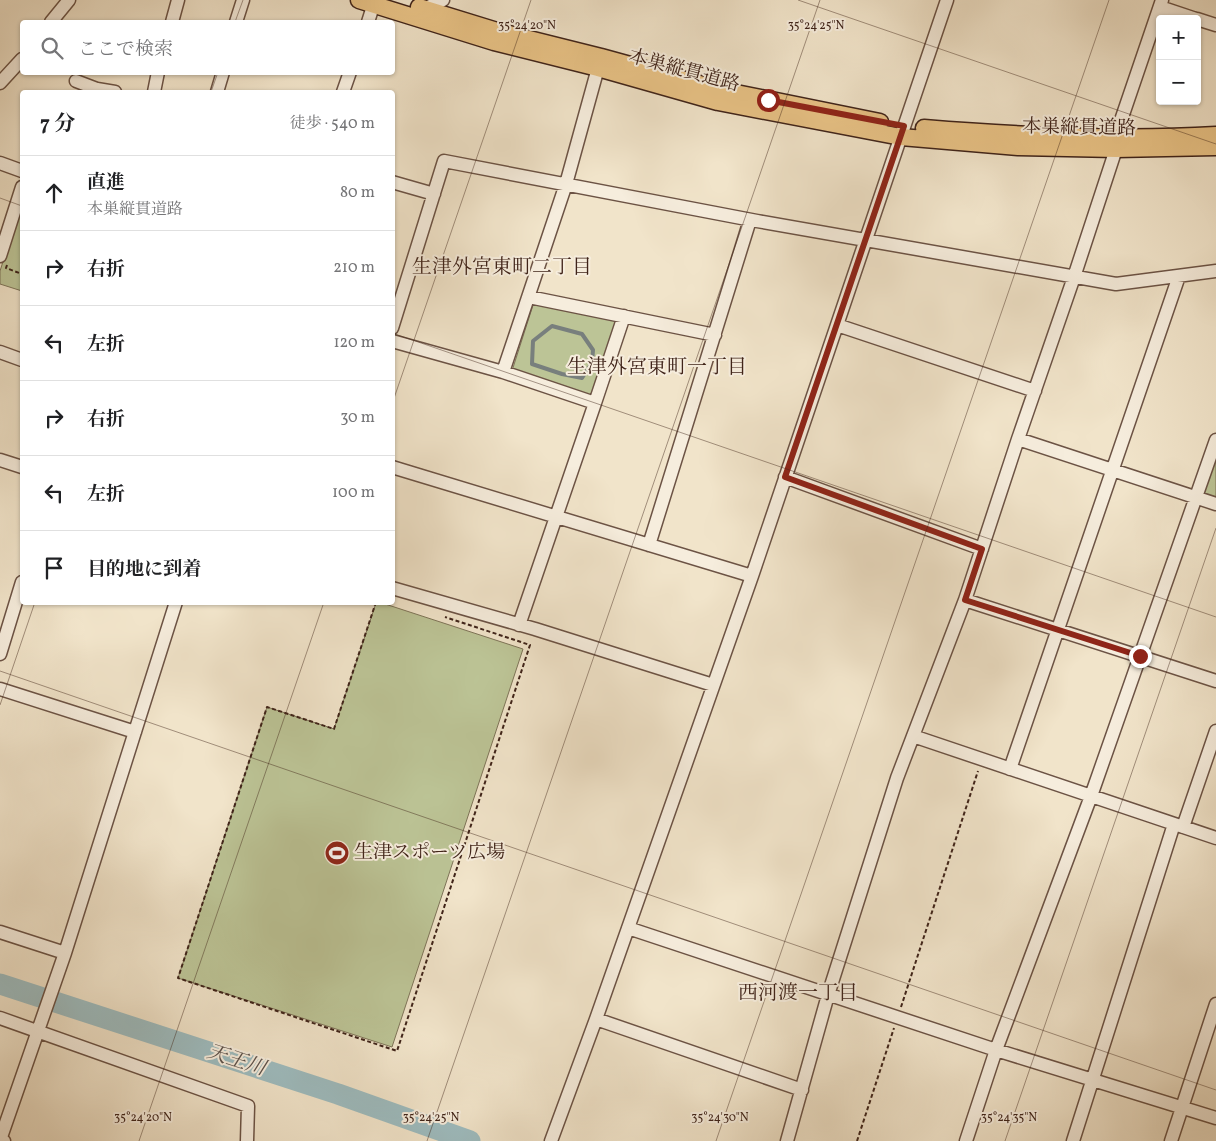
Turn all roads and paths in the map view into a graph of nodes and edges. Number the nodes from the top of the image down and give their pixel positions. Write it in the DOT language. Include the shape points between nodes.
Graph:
graph roads {
  1 [pos="69,0"];
  2 [pos="178,0"];
  3 [pos="242,0"];
  4 [pos="395,0"];
  5 [pos="443,0"];
  6 [pos="948,0"];
  7 [pos="369,2"];
  8 [pos="1161,3"];
  9 [pos="424,9"];
  10 [pos="1187,15"];
  11 [pos="53,20"];
  12 [pos="173,20"];
  13 [pos="237,20"];
  14 [pos="368,20"];
  15 [pos="1201,21"];
  16 [pos="1216,26"];
  17 [pos="20,61"];
  18 [pos="598,68"];
  19 [pos="157,75"];
  20 [pos="222,75"];
  21 [pos="349,75"];
  22 [pos="76,81"];
  23 [pos="0,83"];
  24 [pos="103,90"];
  25 [pos="154,90"];
  26 [pos="218,90"];
  27 [pos="344,90"];
  28 [pos="902,131"];
  29 [pos="1216,135"];
  30 [pos="1115,143"];
  31 [pos="1216,147"];
  32 [pos="0,163"];
  33 [pos="20,170"];
  34 [pos="395,183"];
  35 [pos="566,184"];
  36 [pos="20,193"];
  37 [pos="434,194"];
  38 [pos="750,220"];
  39 [pos="866,239"];
  40 [pos="0,256"];
  41 [pos="1216,271"];
  42 [pos="1179,276"];
  43 [pos="1074,277"];
  44 [pos="530,297"];
  45 [pos="624,316"];
  46 [pos="395,318"];
  47 [pos="837,324"];
  48 [pos="715,335"];
  49 [pos="395,342"];
  50 [pos="0,352"];
  51 [pos="20,359"];
  52 [pos="503,372"];
  53 [pos="1035,391"];
  54 [pos="595,403"];
  55 [pos="1018,439"];
  56 [pos="1216,440"];
  57 [pos="0,460"];
  58 [pos="20,466"];
  59 [pos="395,468"];
  60 [pos="1111,470"];
  61 [pos="785,477"];
  62 [pos="1196,498"];
  63 [pos="1216,504"];
  64 [pos="556,517"];
  65 [pos="649,545"];
  66 [pos="982,549"];
  67 [pos="752,576"];
  68 [pos="20,589"];
  69 [pos="395,589"];
  70 [pos="965,600"];
  71 [pos="175,605"];
  72 [pos="375,605"];
  73 [pos="438,615"];
  74 [pos="519,625"];
  75 [pos="1057,630"];
  76 [pos="0,654"];
  77 [pos="1140,656"];
  78 [pos="1216,681"];
  79 [pos="713,685"];
  80 [pos="0,689"];
  81 [pos="1216,731"];
  82 [pos="135,732"];
  83 [pos="913,736"];
  84 [pos="982,760"];
  85 [pos="1010,769"];
  86 [pos="1091,796"];
  87 [pos="1179,825"];
  88 [pos="1216,838"];
  89 [pos="628,928"];
  90 [pos="0,932"];
  91 [pos="63,958"];
  92 [pos="828,995"];
  93 [pos="1216,1004"];
  94 [pos="897,1017"];
  95 [pos="0,1018"];
  96 [pos="596,1019"];
  97 [pos="39,1028"];
  98 [pos="996,1050"];
  99 [pos="1093,1079"];
  100 [pos="802,1090"];
  101 [pos="1182,1107"];
  102 [pos="1216,1118"];
  103 [pos="552,1137"];
  104 [pos="1,1140"];
  105 [pos="247,1141"];
  106 [pos="787,1141"];
  107 [pos="857,1141"];
  108 [pos="966,1141"];
  109 [pos="1073,1141"];
  110 [pos="1171,1141"];
  1 -- 11 [label="street"];
  2 -- 12 [label="street"];
  3 -- 13 [label="street"];
  4 -- 9 [label="main road, 本巣縦貫道路"];
  5 -- 9 [label="street"];
  6 -- 28 [label="street"];
  7 -- 14 [label="street"];
  7 -- 18 [label="main road, 本巣縦貫道路" via="494,42"];
  8 -- 10 [label="street"];
  8 -- 30 [label="street"];
  9 -- 28 [label="main road, 本巣縦貫道路" via="721,90"];
  15 -- 16 [label="street"];
  17 -- 23 [label="street"];
  18 -- 28 [label="main road, 本巣縦貫道路" via="718,102"];
  18 -- 35 [label="street"];
  19 -- 25 [label="street"];
  20 -- 26 [label="street"];
  21 -- 27 [label="street"];
  22 -- 24 [label="street"];
  28 -- 30 [label="main road, 本巣縦貫道路" via="1000,146"];
  28 -- 39 [label="street"];
  29 -- 30 [label="main road, 本巣縦貫道路"];
  30 -- 31 [label="main road, 本巣縦貫道路"];
  30 -- 43 [label="street"];
  32 -- 33 [label="street"];
  34 -- 37 [label="street"];
  35 -- 37 [label="street" via="444,161"];
  35 -- 38 [label="street"];
  35 -- 44 [label="street"];
  36 -- 40 [label="street"];
  37 -- 46 [label="street"];
  38 -- 39 [label="street"];
  38 -- 48 [label="street"];
  39 -- 43 [label="street"];
  39 -- 47 [label="street"];
  41 -- 42 [label="street"];
  42 -- 43 [label="street" via="1116,284"];
  42 -- 60 [label="street"];
  43 -- 53 [label="street"];
  44 -- 45 [label="street"];
  44 -- 52 [label="street"];
  45 -- 48 [label="street"];
  45 -- 54 [label="street"];
  47 -- 53 [label="street"];
  47 -- 61 [label="street"];
  48 -- 65 [label="street"];
  49 -- 52 [label="street"];
  50 -- 51 [label="street"];
  52 -- 54 [label="street"];
  53 -- 55 [label="street"];
  54 -- 64 [label="street"];
  55 -- 60 [label="street"];
  55 -- 66 [label="street"];
  56 -- 62 [label="street"];
  57 -- 58 [label="street"];
  59 -- 64 [label="street"];
  60 -- 62 [label="street"];
  60 -- 75 [label="street"];
  61 -- 66 [label="street"];
  61 -- 67 [label="street"];
  62 -- 63 [label="street"];
  62 -- 77 [label="street"];
  64 -- 65 [label="street"];
  64 -- 74 [label="street"];
  65 -- 67 [label="street"];
  66 -- 70 [label="street"];
  67 -- 79 [label="street"];
  68 -- 76 [label="street"];
  69 -- 74 [label="street"];
  70 -- 75 [label="street"];
  70 -- 83 [label="street"];
  71 -- 82 [label="street"];
  72 -- 73 [label="path" via="334,729 267,707 178,978 397,1051 530,645"];
  74 -- 79 [label="street"];
  75 -- 77 [label="street"];
  75 -- 85 [label="street"];
  77 -- 78 [label="street"];
  77 -- 86 [label="street"];
  79 -- 89 [label="street"];
  80 -- 82 [label="street"];
  81 -- 87 [label="street"];
  82 -- 91 [label="street"];
  83 -- 84 [label="street"];
  83 -- 92 [label="street"];
  84 -- 85 [label="street"];
  84 -- 94 [label="path"];
  85 -- 86 [label="street"];
  86 -- 87 [label="street"];
  86 -- 98 [label="street"];
  87 -- 88 [label="street"];
  87 -- 99 [label="street"];
  89 -- 92 [label="street"];
  89 -- 96 [label="street"];
  90 -- 91 [label="street"];
  91 -- 97 [label="street"];
  92 -- 94 [label="street"];
  92 -- 100 [label="street"];
  93 -- 101 [label="street"];
  94 -- 98 [label="street"];
  94 -- 107 [label="path"];
  95 -- 97 [label="street"];
  96 -- 100 [label="street"];
  96 -- 103 [label="street"];
  97 -- 104 [label="street"];
  97 -- 105 [label="street" via="248,1106"];
  98 -- 99 [label="street"];
  98 -- 108 [label="street"];
  99 -- 101 [label="street"];
  99 -- 109 [label="street"];
  100 -- 106 [label="street"];
  101 -- 102 [label="street"];
  101 -- 110 [label="street"];
}
